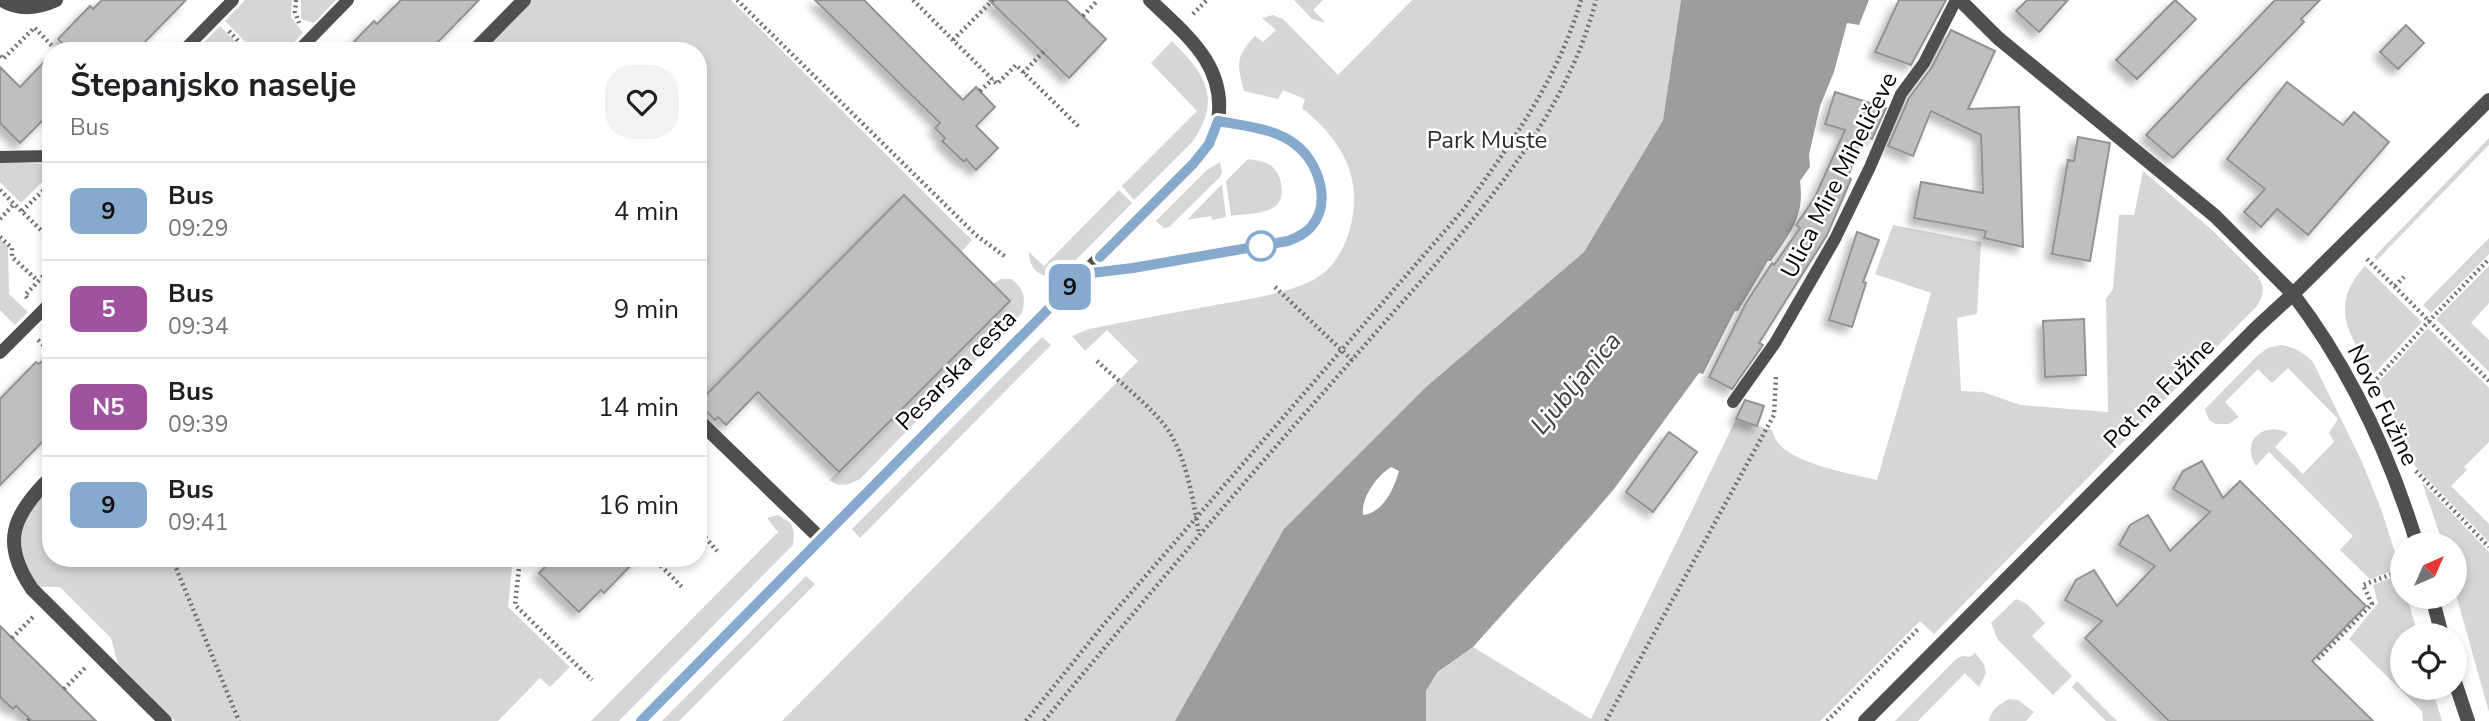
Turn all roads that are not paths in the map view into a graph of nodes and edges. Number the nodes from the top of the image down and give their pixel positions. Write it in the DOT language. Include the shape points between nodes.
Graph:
graph roads {
  1 [pos="2,0"];
  2 [pos="56,0"];
  3 [pos="233,0"];
  4 [pos="348,0"];
  5 [pos="524,0"];
  6 [pos="1150,0"];
  7 [pos="1958,0"];
  8 [pos="192,42"];
  9 [pos="307,42"];
  10 [pos="483,42"];
  11 [pos="2489,100"];
  12 [pos="1218,121"];
  13 [pos="42,156"];
  14 [pos="0,157"];
  15 [pos="1083,274"];
  16 [pos="2293,294"];
  17 [pos="42,311"];
  18 [pos="0,353"];
  19 [pos="1733,402"];
  20 [pos="707,429"];
  21 [pos="42,487"];
  22 [pos="2413,532"];
  23 [pos="821,539"];
  24 [pos="2461,700"];
  25 [pos="165,721"];
  26 [pos="641,721"];
  27 [pos="1865,721"];
  28 [pos="2468,721"];
  1 -- 2 [label="street" via="21,8"];
  3 -- 8 [label="lane"];
  4 -- 9 [label="lane"];
  5 -- 10 [label="street"];
  6 -- 12 [label="street, Pesarska cesta" via="1183,24 1213,69 1220,94"];
  7 -- 16 [label="street, Ulica Mire Miheličeve" via="2206,208"];
  7 -- 19 [label="lane, Ulica Mire Miheličeve" via="1924,63 1901,94 1835,239 1775,343"];
  11 -- 16 [label="street, Pot na Fužine"];
  12 -- 15 [label="street, Pesarska cesta" via="1209,144 1193,164"];
  12 -- 15 [label="lane" via="1283,137 1307,156 1321,187 1321,205 1311,228 1288,241"];
  13 -- 14 [label="lane"];
  15 -- 23 [label="street, Pesarska cesta"];
  16 -- 22 [label="street, Nove Fužine" via="2319,328 2374,428"];
  16 -- 27 [label="street, Pot na Fužine"];
  17 -- 18 [label="lane"];
  20 -- 23 [label="street"];
  21 -- 25 [label="street" via="16,522 11,542 18,569"];
  23 -- 26 [label="street, Pesarska cesta"];
  24 -- 28 [label="street"];
}
